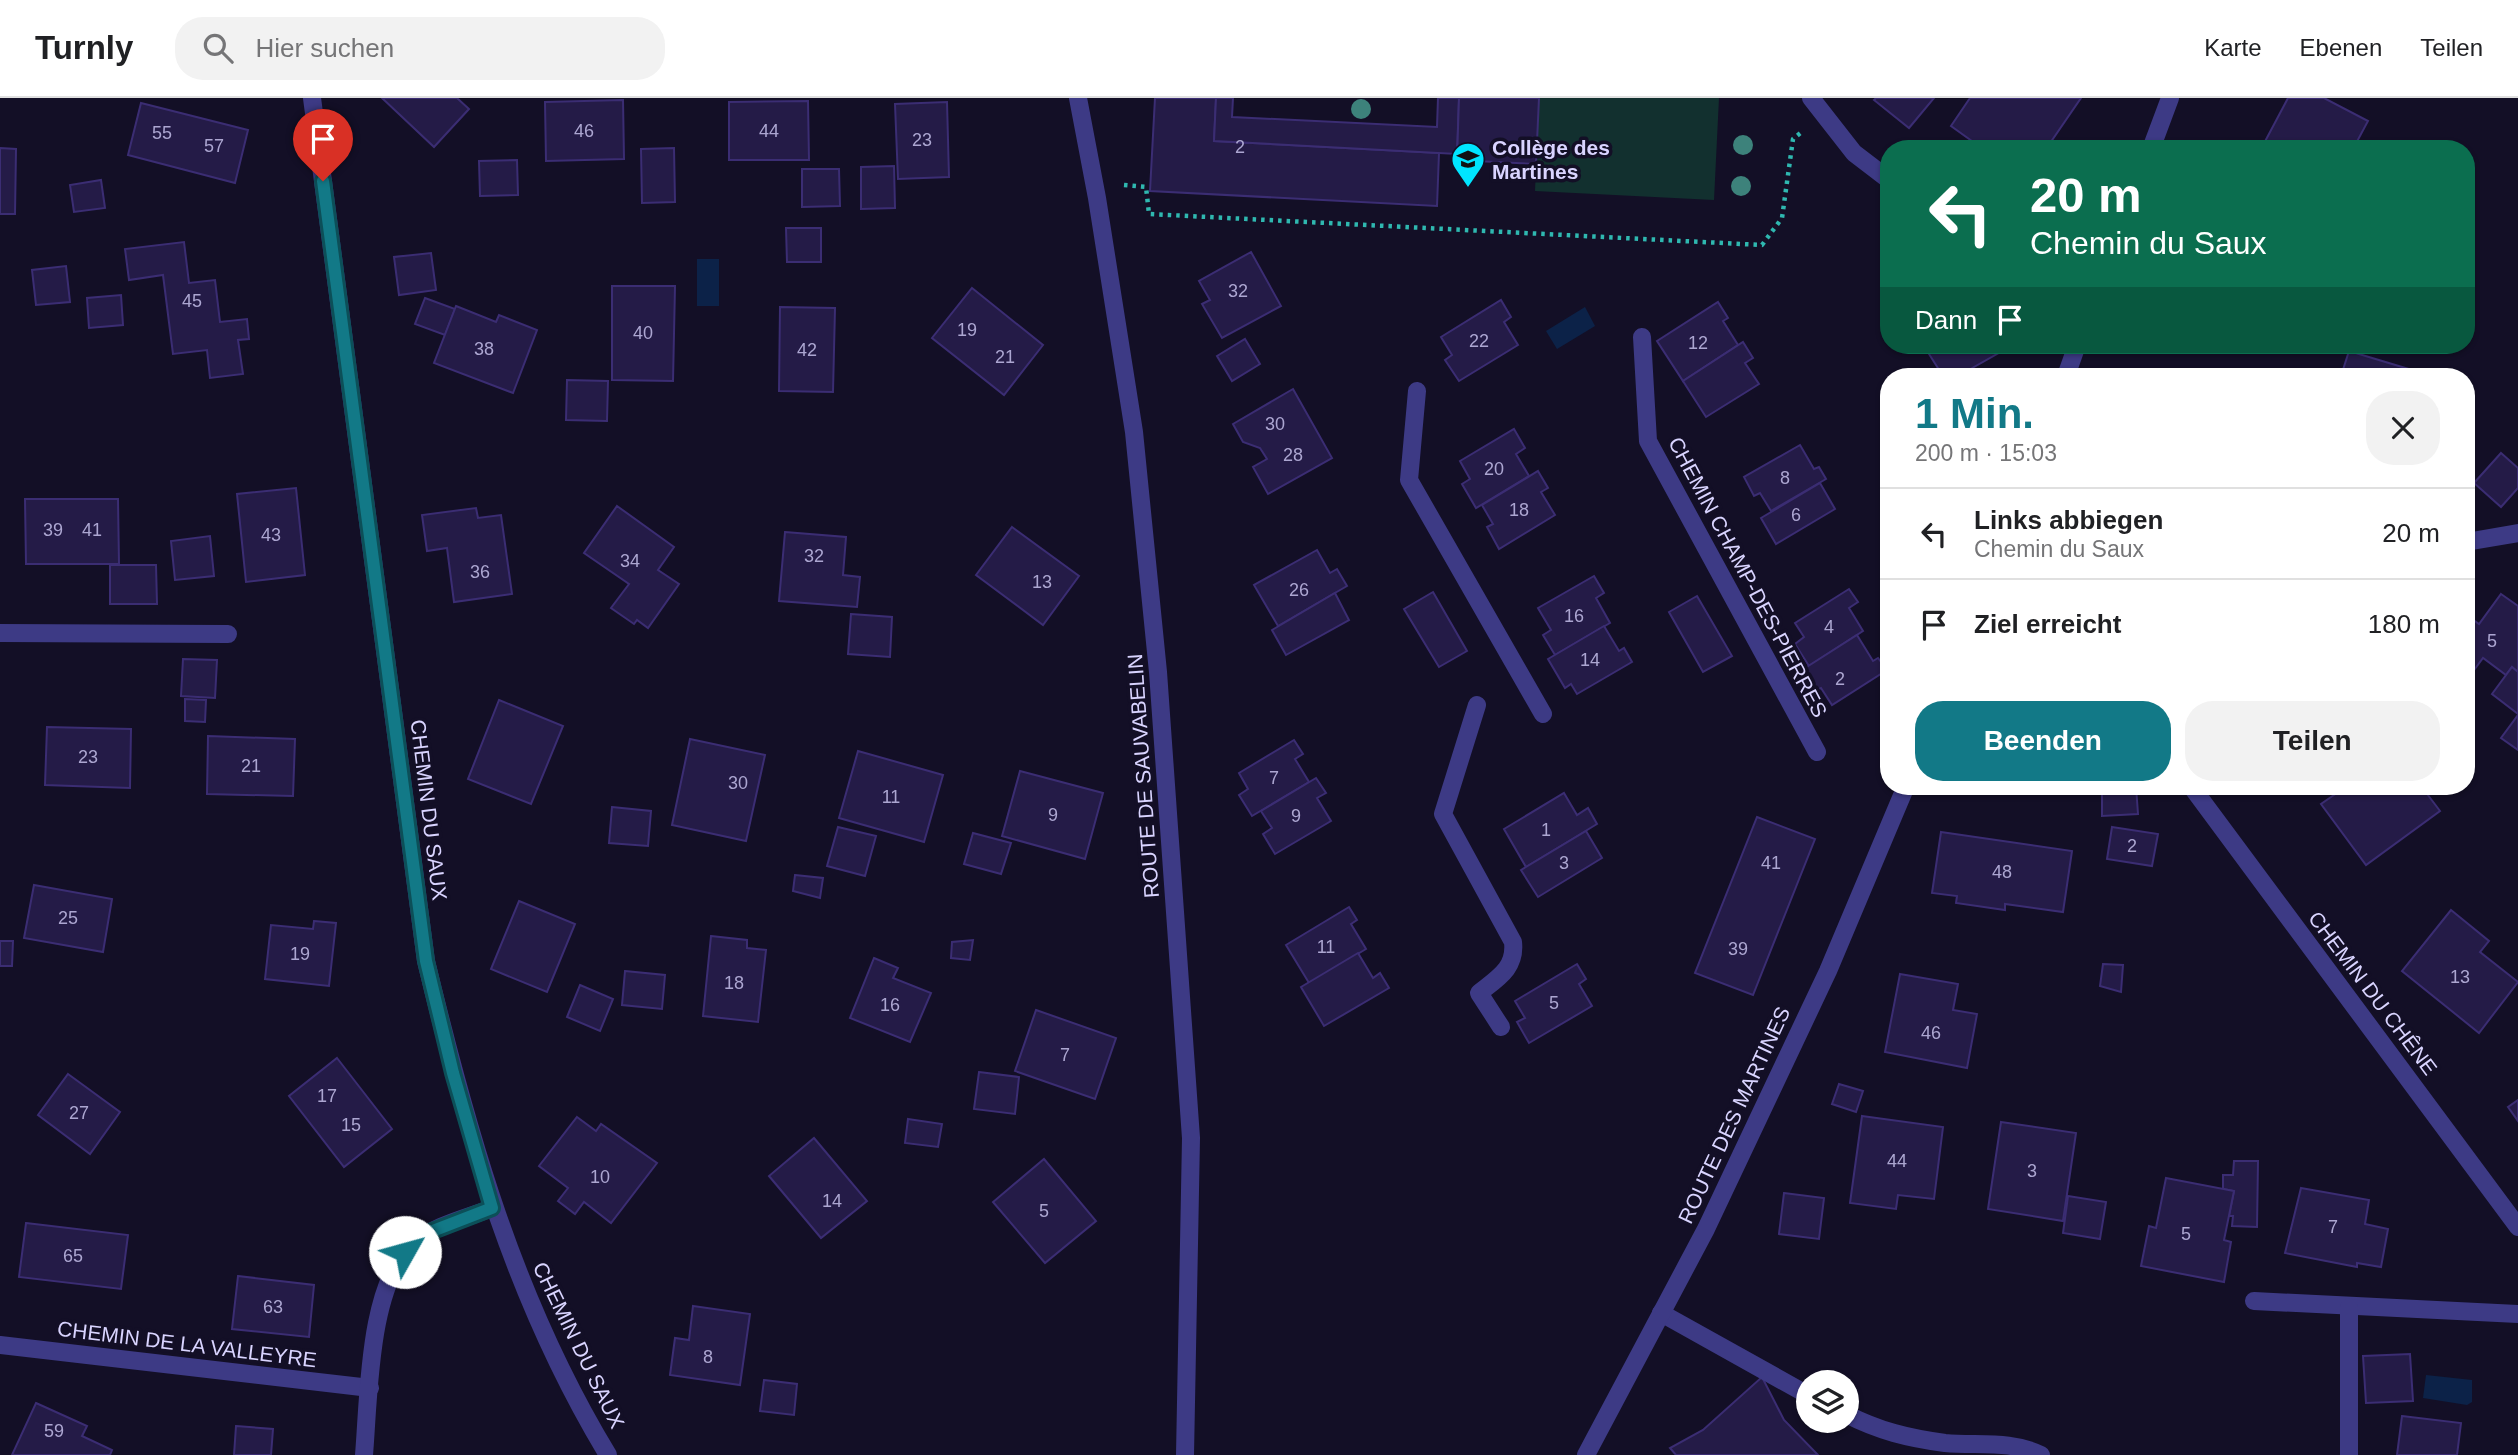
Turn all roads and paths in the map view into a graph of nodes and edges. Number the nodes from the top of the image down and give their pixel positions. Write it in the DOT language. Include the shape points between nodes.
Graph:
graph roads {
  1 [pos="312,98"];
  2 [pos="1078,98"];
  3 [pos="1811,98"];
  4 [pos="2170,98"];
  5 [pos="1822,114"];
  6 [pos="2154,140"];
  7 [pos="1880,173"];
  8 [pos="1120,185"];
  9 [pos="1642,337"];
  10 [pos="1416,391"];
  11 [pos="2518,533"];
  12 [pos="2475,540"];
  13 [pos="0,633"];
  14 [pos="228,634"];
  15 [pos="1477,705"];
  16 [pos="1543,714"];
  17 [pos="1817,752"];
  18 [pos="1902,795"];
  19 [pos="2198,795"];
  20 [pos="1501,1027"];
  21 [pos="492,1208"];
  22 [pos="2518,1227"];
  23 [pos="2254,1301"];
  24 [pos="2349,1307"];
  25 [pos="1661,1313"];
  26 [pos="2518,1314"];
  27 [pos="0,1345"];
  28 [pos="370,1388"];
  29 [pos="1796,1388"];
  30 [pos="1859,1421"];
  31 [pos="364,1455"];
  32 [pos="608,1455"];
  33 [pos="1185,1455"];
  34 [pos="1586,1455"];
  35 [pos="2041,1455"];
  36 [pos="2349,1455"];
  1 -- 21 [label="street, CHEMIN DU SAUX" via="426,961"];
  2 -- 33 [label="street, ROUTE DE SAUVABELIN" via="1134,432 1158,672 1191,1139"];
  3 -- 5 [label="street"];
  4 -- 6 [label="street"];
  5 -- 7 [label="street" via="1854,153"];
  5 -- 8 [label="path" via="1793,139 1782,218 1762,245 1149,214 1146,187"];
  9 -- 17 [label="street, CHEMIN CHAMP-DES-PIERRES" via="1648,442"];
  10 -- 16 [label="street" via="1409,480"];
  11 -- 12 [label="street"];
  13 -- 14 [label="street"];
  15 -- 20 [label="street" via="1443,814 1513,942 1513,961 1507,970 1479,993"];
  18 -- 25 [label="street, ROUTE DES MARTINES" via="1823,982"];
  19 -- 22 [label="street, CHEMIN DU CHÊNE"];
  21 -- 28 [label="street" via="430,1232 405,1252 382,1302"];
  21 -- 32 [label="street, CHEMIN DU SAUX" via="544,1334"];
  23 -- 24 [label="street"];
  24 -- 26 [label="street"];
  24 -- 36 [label="street"];
  25 -- 29 [label="street"];
  25 -- 34 [label="street, ROUTE DES MARTINES"];
  27 -- 28 [label="street, CHEMIN DE LA VALLEYRE"];
  28 -- 31 [label="street"];
  30 -- 35 [label="street" via="1881,1432 1945,1443 2023,1446"];
}
